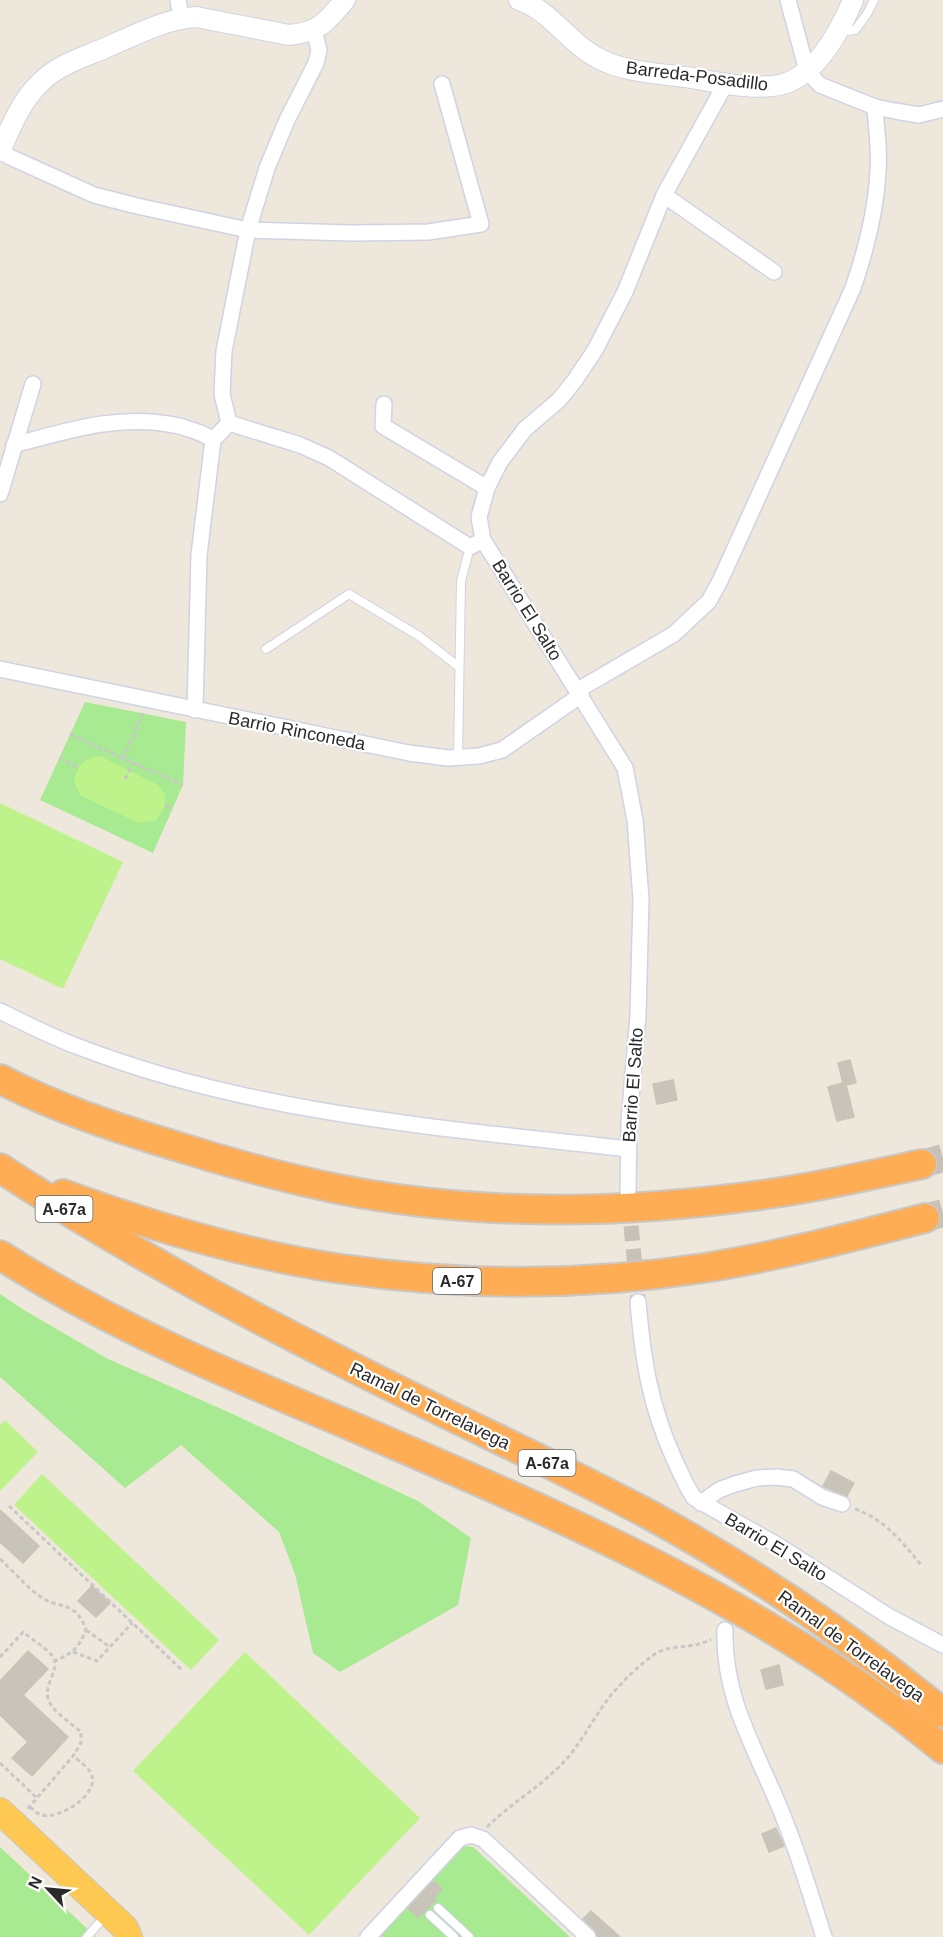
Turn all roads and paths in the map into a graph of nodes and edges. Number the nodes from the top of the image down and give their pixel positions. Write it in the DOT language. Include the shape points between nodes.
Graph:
graph roads {
  1 [pos="345,0"];
  2 [pos="522,0"];
  3 [pos="788,0"];
  4 [pos="853,0"];
  5 [pos="874,0"];
  6 [pos="179,9"];
  7 [pos="314,30"];
  8 [pos="839,32"];
  9 [pos="807,71"];
  10 [pos="726,83"];
  11 [pos="442,84"];
  12 [pos="875,107"];
  13 [pos="943,109"];
  14 [pos="0,150"];
  15 [pos="663,195"];
  16 [pos="248,230"];
  17 [pos="774,272"];
  18 [pos="33,384"];
  19 [pos="384,404"];
  20 [pos="229,423"];
  21 [pos="213,440"];
  22 [pos="14,445"];
  23 [pos="487,488"];
  24 [pos="0,494"];
  25 [pos="476,544"];
  26 [pos="266,649"];
  27 [pos="459,667"];
  28 [pos="0,669"];
  29 [pos="579,692"];
  30 [pos="147,700"];
  31 [pos="195,710"];
  32 [pos="70,734"];
  33 [pos="458,757"];
  34 [pos="59,758"];
  35 [pos="123,758"];
  36 [pos="133,763"];
  37 [pos="78,767"];
  38 [pos="126,779"];
  39 [pos="183,785"];
  40 [pos="165,806"];
  41 [pos="172,809"];
  42 [pos="0,1011"];
  43 [pos="0,1079"];
  44 [pos="628,1149"];
  45 [pos="922,1164"];
  46 [pos="0,1168"];
  47 [pos="628,1191"];
  48 [pos="925,1218"];
  49 [pos="0,1255"];
  50 [pos="638,1302"];
  51 [pos="701,1503"];
  52 [pos="842,1504"];
  53 [pos="9,1506"];
  54 [pos="0,1559"];
  55 [pos="922,1566"];
  56 [pos="132,1623"];
  57 [pos="86,1630"];
  58 [pos="725,1630"];
  59 [pos="943,1645"];
  60 [pos="110,1647"];
  61 [pos="74,1652"];
  62 [pos="0,1657"];
  63 [pos="55,1661"];
  64 [pos="183,1671"];
  65 [pos="943,1713"];
  66 [pos="943,1749"];
  67 [pos="73,1756"];
  68 [pos="0,1762"];
  69 [pos="37,1797"];
  70 [pos="11,1819"];
  71 [pos="483,1839"];
  72 [pos="438,1908"];
  73 [pos="430,1915"];
  74 [pos="99,1933"];
  75 [pos="129,1937"];
  76 [pos="368,1937"];
  77 [pos="454,1937"];
  78 [pos="468,1937"];
  79 [pos="588,1937"];
  80 [pos="824,1937"];
  1 -- 7 [label="street"];
  2 -- 10 [label="street, Barreda-Posadillo" via="609,64"];
  3 -- 9 [label="street"];
  4 -- 8 [label="street, Barreda-Posadillo"];
  5 -- 8 [label="lane" via="855,30"];
  6 -- 7 [label="street" via="196,17 289,35"];
  6 -- 14 [label="street" via="145,31 50,74 28,96"];
  7 -- 16 [label="street" via="319,50 316,63 267,168"];
  8 -- 9 [label="street, Barreda-Posadillo"];
  9 -- 10 [label="street, Barreda-Posadillo" via="774,86"];
  9 -- 12 [label="street" via="820,85"];
  10 -- 15 [label="street, Barrio El Salto"];
  11 -- 16 [label="street" via="481,224 428,232"];
  12 -- 13 [label="street" via="919,115"];
  12 -- 29 [label="street, Barrio Rinconeda" via="879,169 874,215 863,259 720,581 709,601 674,634"];
  14 -- 16 [label="street" via="94,195"];
  15 -- 17 [label="street"];
  15 -- 23 [label="street, Barrio El Salto" via="625,292 595,350 559,400 518,437"];
  16 -- 20 [label="street" via="224,351 222,394"];
  18 -- 22 [label="street"];
  19 -- 23 [label="street" via="383,426"];
  20 -- 21 [label="street"];
  20 -- 25 [label="street" via="329,458"];
  21 -- 22 [label="street" via="201,432 158,422 120,421"];
  21 -- 31 [label="street" via="199,555"];
  22 -- 24 [label="street"];
  23 -- 25 [label="street, Barrio El Salto"];
  25 -- 27 [label="lane" via="461,580"];
  25 -- 29 [label="street, Barrio El Salto"];
  26 -- 27 [label="lane" via="349,594 419,636"];
  27 -- 33 [label="lane"];
  28 -- 30 [label="street, Barrio Rinconeda"];
  29 -- 33 [label="street, Barrio Rinconeda" via="502,750"];
  29 -- 44 [label="street, Barrio El Salto" via="625,768 635,820 641,899 638,1015"];
  30 -- 31 [label="street, Barrio Rinconeda"];
  30 -- 35 [label="path"];
  31 -- 33 [label="street, Barrio Rinconeda" via="409,753"];
  32 -- 35 [label="path"];
  34 -- 37 [label="path"];
  35 -- 36 [label="path"];
  36 -- 38 [label="path"];
  36 -- 39 [label="path"];
  40 -- 41 [label="path"];
  42 -- 44 [label="street" via="77,1047 120,1062 290,1105 398,1123"];
  43 -- 45 [label="highway" via="88,1118 217,1159 340,1189 452,1204 546,1209 650,1207 769,1194"];
  44 -- 47 [label="street, Barrio El Salto"];
  46 -- 48 [label="highway, A-67" via="87,1203 209,1241 341,1269 463,1281 560,1281 703,1268 841,1240"];
  46 -- 65 [label="highway, Ramal de Torrelavega / A-67a" via="129,1248 295,1338 683,1534 861,1648"];
  49 -- 66 [label="highway, Ramal de Torrelavega / A-67a" via="165,1346 634,1553 822,1660"];
  50 -- 51 [label="street, Barrio El Salto" via="645,1369 655,1410 688,1489"];
  51 -- 52 [label="street" via="735,1484 777,1478 792,1479"];
  51 -- 59 [label="street, Barrio El Salto"];
  52 -- 55 [label="path" via="867,1513 893,1531"];
  53 -- 56 [label="path"];
  54 -- 57 [label="path" via="40,1597 68,1607 81,1617"];
  56 -- 60 [label="path"];
  56 -- 64 [label="path"];
  57 -- 60 [label="path"];
  57 -- 61 [label="path"];
  58 -- 71 [label="path" via="703,1644 665,1649 640,1666 611,1695 569,1756 541,1784 496,1817 484,1829"];
  58 -- 80 [label="street" via="725,1655 736,1711 783,1816"];
  60 -- 61 [label="path" via="97,1661"];
  61 -- 63 [label="path"];
  62 -- 63 [label="path" via="23,1632"];
  63 -- 67 [label="path" via="48,1698 51,1706 81,1732 81,1743"];
  67 -- 69 [label="path"];
  67 -- 70 [label="path" via="90,1771 91,1790 67,1811 56,1815"];
  68 -- 69 [label="path"];
  69 -- 70 [label="path"];
  70 -- 74 [label="highway"];
  70 -- 75 [label="highway"];
  71 -- 76 [label="street" via="471,1834 460,1838"];
  71 -- 79 [label="street"];
  72 -- 78 [label="lane"];
  73 -- 77 [label="lane"];
}
